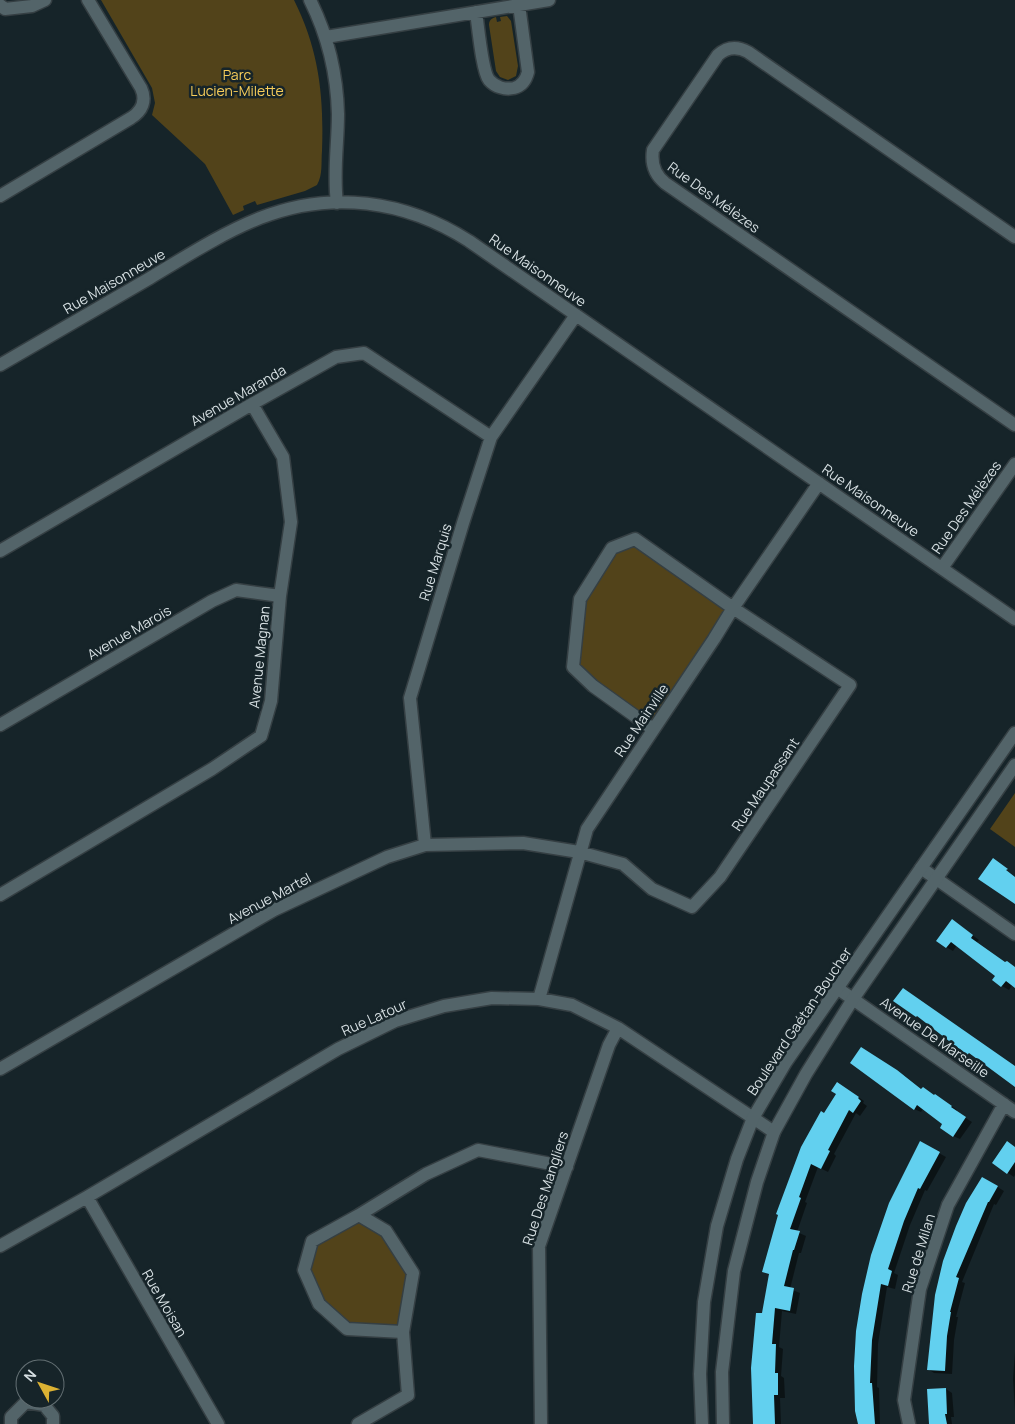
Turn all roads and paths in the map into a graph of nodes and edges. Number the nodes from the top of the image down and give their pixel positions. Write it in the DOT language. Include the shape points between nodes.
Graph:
graph roads {
  1 [pos="45,0"];
  2 [pos="88,0"];
  3 [pos="310,0"];
  4 [pos="549,0"];
  5 [pos="0,5"];
  6 [pos="520,5"];
  7 [pos="476,12"];
  8 [pos="326,37"];
  9 [pos="0,196"];
  10 [pos="337,203"];
  11 [pos="1015,236"];
  12 [pos="576,314"];
  13 [pos="0,365"];
  14 [pos="252,404"];
  15 [pos="1015,425"];
  16 [pos="491,438"];
  17 [pos="1015,464"];
  18 [pos="819,483"];
  19 [pos="0,551"];
  20 [pos="942,568"];
  21 [pos="280,596"];
  22 [pos="733,608"];
  23 [pos="1015,619"];
  24 [pos="0,725"];
  25 [pos="653,729"];
  26 [pos="1015,733"];
  27 [pos="1015,765"];
  28 [pos="425,845"];
  29 [pos="579,852"];
  30 [pos="921,868"];
  31 [pos="936,880"];
  32 [pos="0,895"];
  33 [pos="1015,934"];
  34 [pos="837,988"];
  35 [pos="539,998"];
  36 [pos="853,999"];
  37 [pos="618,1028"];
  38 [pos="0,1069"];
  39 [pos="1004,1104"];
  40 [pos="1015,1112"];
  41 [pos="753,1118"];
  42 [pos="774,1132"];
  43 [pos="567,1167"];
  44 [pos="87,1197"];
  45 [pos="359,1215"];
  46 [pos="0,1246"];
  47 [pos="402,1332"];
  48 [pos="10,1424"];
  49 [pos="53,1424"];
  50 [pos="218,1424"];
  51 [pos="358,1424"];
  52 [pos="541,1424"];
  53 [pos="702,1424"];
  54 [pos="724,1424"];
  55 [pos="909,1424"];
  1 -- 5 [label="street" via="32,6 5,9"];
  2 -- 9 [label="street" via="141,88 142,108 131,118"];
  3 -- 8 [label="street"];
  4 -- 6 [label="street"];
  6 -- 7 [label="street"];
  6 -- 7 [label="street" via="528,72 521,85 511,89 499,88 488,78"];
  7 -- 8 [label="street"];
  8 -- 10 [label="street" via="333,64 338,114"];
  10 -- 12 [label="street, Rue Maisonneuve" via="390,207 442,225"];
  10 -- 13 [label="street, Rue Maisonneuve" via="295,208 252,222"];
  11 -- 15 [label="street, Rue Des Mélèzes" via="741,48 728,48 718,55 653,150 654,168 665,183"];
  12 -- 16 [label="street, Rue Marquis"];
  12 -- 18 [label="street, Rue Maisonneuve"];
  14 -- 16 [label="street, Avenue Maranda" via="336,357 364,353"];
  14 -- 19 [label="street, Avenue Maranda"];
  14 -- 21 [label="street, Avenue Magnan" via="283,457 291,522"];
  16 -- 28 [label="street, Rue Marquis" via="410,698"];
  17 -- 20 [label="street, Rue Des Mélèzes"];
  18 -- 20 [label="street, Rue Maisonneuve"];
  18 -- 22 [label="street, Rue Mainville"];
  20 -- 23 [label="street, Rue Maisonneuve"];
  21 -- 24 [label="street, Avenue Marois" via="236,590 212,601"];
  21 -- 32 [label="street, Avenue Magnan" via="272,701 261,736 212,769"];
  22 -- 25 [label="street, Rue Mainville"];
  22 -- 25 [label="street" via="635,539 612,548 580,598 573,667 593,686"];
  22 -- 29 [label="street, Rue Maupassant" via="850,685 720,877 692,907 652,889 622,864"];
  25 -- 29 [label="street, Rue Mainville" via="587,829"];
  26 -- 30 [label="street, Boulevard Gaétan-Boucher"];
  27 -- 31 [label="street"];
  28 -- 29 [label="street, Avenue Martel" via="523,843"];
  28 -- 38 [label="street, Avenue Martel" via="387,857 274,910"];
  29 -- 35 [label="street, Rue Mainville"];
  30 -- 31 [label="street"];
  30 -- 34 [label="street, Boulevard Gaétan-Boucher"];
  31 -- 33 [label="street"];
  31 -- 36 [label="street"];
  34 -- 36 [label="street, Avenue De Marseille"];
  34 -- 41 [label="street, Boulevard Gaétan-Boucher" via="786,1062"];
  35 -- 37 [label="street, Rue Latour" via="572,1005"];
  35 -- 44 [label="street, Rue Latour" via="492,998 444,1006 395,1021 338,1049"];
  36 -- 39 [label="street, Avenue De Marseille"];
  36 -- 42 [label="street"];
  37 -- 41 [label="street, Rue Latour"];
  37 -- 43 [label="street, Rue Des Mangliers" via="609,1044"];
  39 -- 40 [label="street, Avenue De Marseille"];
  39 -- 55 [label="street, Rue de Milan" via="948,1205 920,1289 904,1400"];
  41 -- 42 [label="street, Rue Latour"];
  41 -- 53 [label="street, Boulevard Gaétan-Boucher" via="717,1226 704,1302 700,1374"];
  42 -- 54 [label="street" via="757,1182 734,1271 722,1372"];
  43 -- 45 [label="street" via="478,1150 426,1174"];
  43 -- 52 [label="street, Rue Des Mangliers" via="539,1246"];
  44 -- 46 [label="street, Rue Latour"];
  44 -- 50 [label="street, Rue Moisan"];
  45 -- 47 [label="street" via="386,1231 412,1273"];
  45 -- 47 [label="street" via="312,1242 304,1270 319,1304 347,1329"];
  47 -- 51 [label="street" via="408,1395"];
  48 -- 49 [label="street" via="11,1417 26,1402 44,1405 53,1416"];
}
